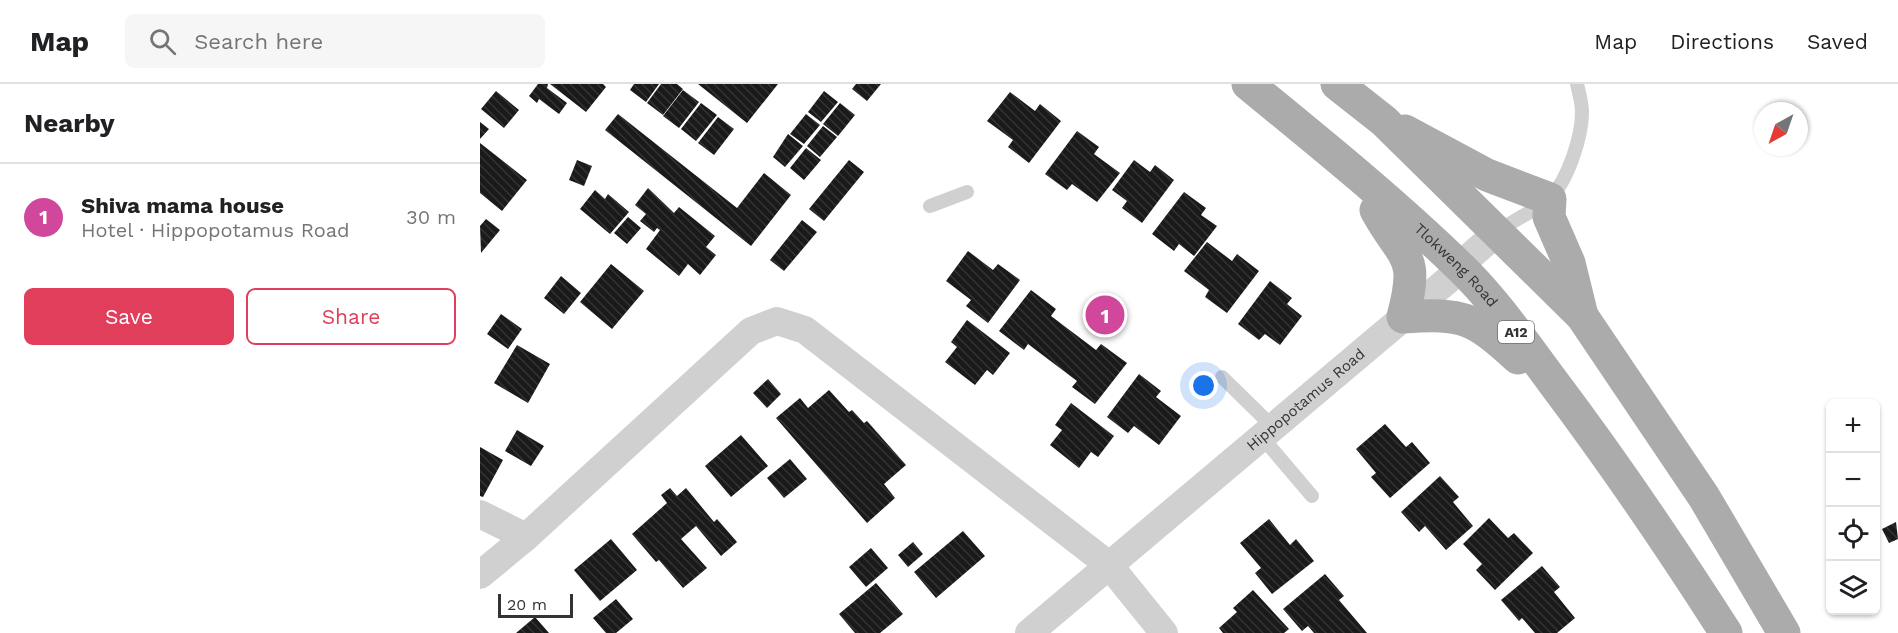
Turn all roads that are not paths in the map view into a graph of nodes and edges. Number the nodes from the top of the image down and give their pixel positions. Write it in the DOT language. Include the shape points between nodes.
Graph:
graph roads {
  1 [pos="1248,84"];
  2 [pos="1336,84"];
  3 [pos="1577,84"];
  4 [pos="1384,121"];
  5 [pos="1324,147"];
  6 [pos="967,192"];
  7 [pos="1550,199"];
  8 [pos="930,206"];
  9 [pos="1499,231"];
  10 [pos="1460,266"];
  11 [pos="1582,316"];
  12 [pos="1403,317"];
  13 [pos="1222,377"];
  14 [pos="1572,407"];
  15 [pos="1267,431"];
  16 [pos="1312,496"];
  17 [pos="480,514"];
  18 [pos="526,537"];
  19 [pos="1109,565"];
  20 [pos="480,575"];
  21 [pos="1029,633"];
  22 [pos="1164,633"];
  23 [pos="1725,633"];
  24 [pos="1784,633"];
  1 -- 5 [label="main road, Tlokweng Road / A12"];
  2 -- 4 [label="main road"];
  3 -- 7 [label="lane" via="1582,111 1578,143"];
  4 -- 7 [label="main road" via="1487,175"];
  4 -- 9 [label="main road"];
  5 -- 10 [label="main road, Tlokweng Road / A12"];
  5 -- 12 [label="main road" via="1358,179 1409,262 1412,283"];
  6 -- 8 [label="lane"];
  7 -- 9 [label="lane"];
  7 -- 11 [label="main road" via="1549,217 1569,263"];
  9 -- 10 [label="street, Hippopotamus Road"];
  9 -- 11 [label="main road"];
  10 -- 12 [label="street, Hippopotamus Road"];
  10 -- 14 [label="main road, Tlokweng Road / A12"];
  11 -- 24 [label="main road" via="1704,497"];
  12 -- 14 [label="main road" via="1444,314 1475,324"];
  12 -- 15 [label="street, Hippopotamus Road"];
  13 -- 15 [label="lane"];
  14 -- 23 [label="main road, Tlokweng Road / A12" via="1663,534"];
  15 -- 16 [label="lane"];
  15 -- 19 [label="street, Hippopotamus Road"];
  17 -- 18 [label="street"];
  18 -- 19 [label="street" via="751,331 777,321 805,330"];
  18 -- 20 [label="street"];
  19 -- 21 [label="street, Hippopotamus Road"];
  19 -- 22 [label="street"];
}
